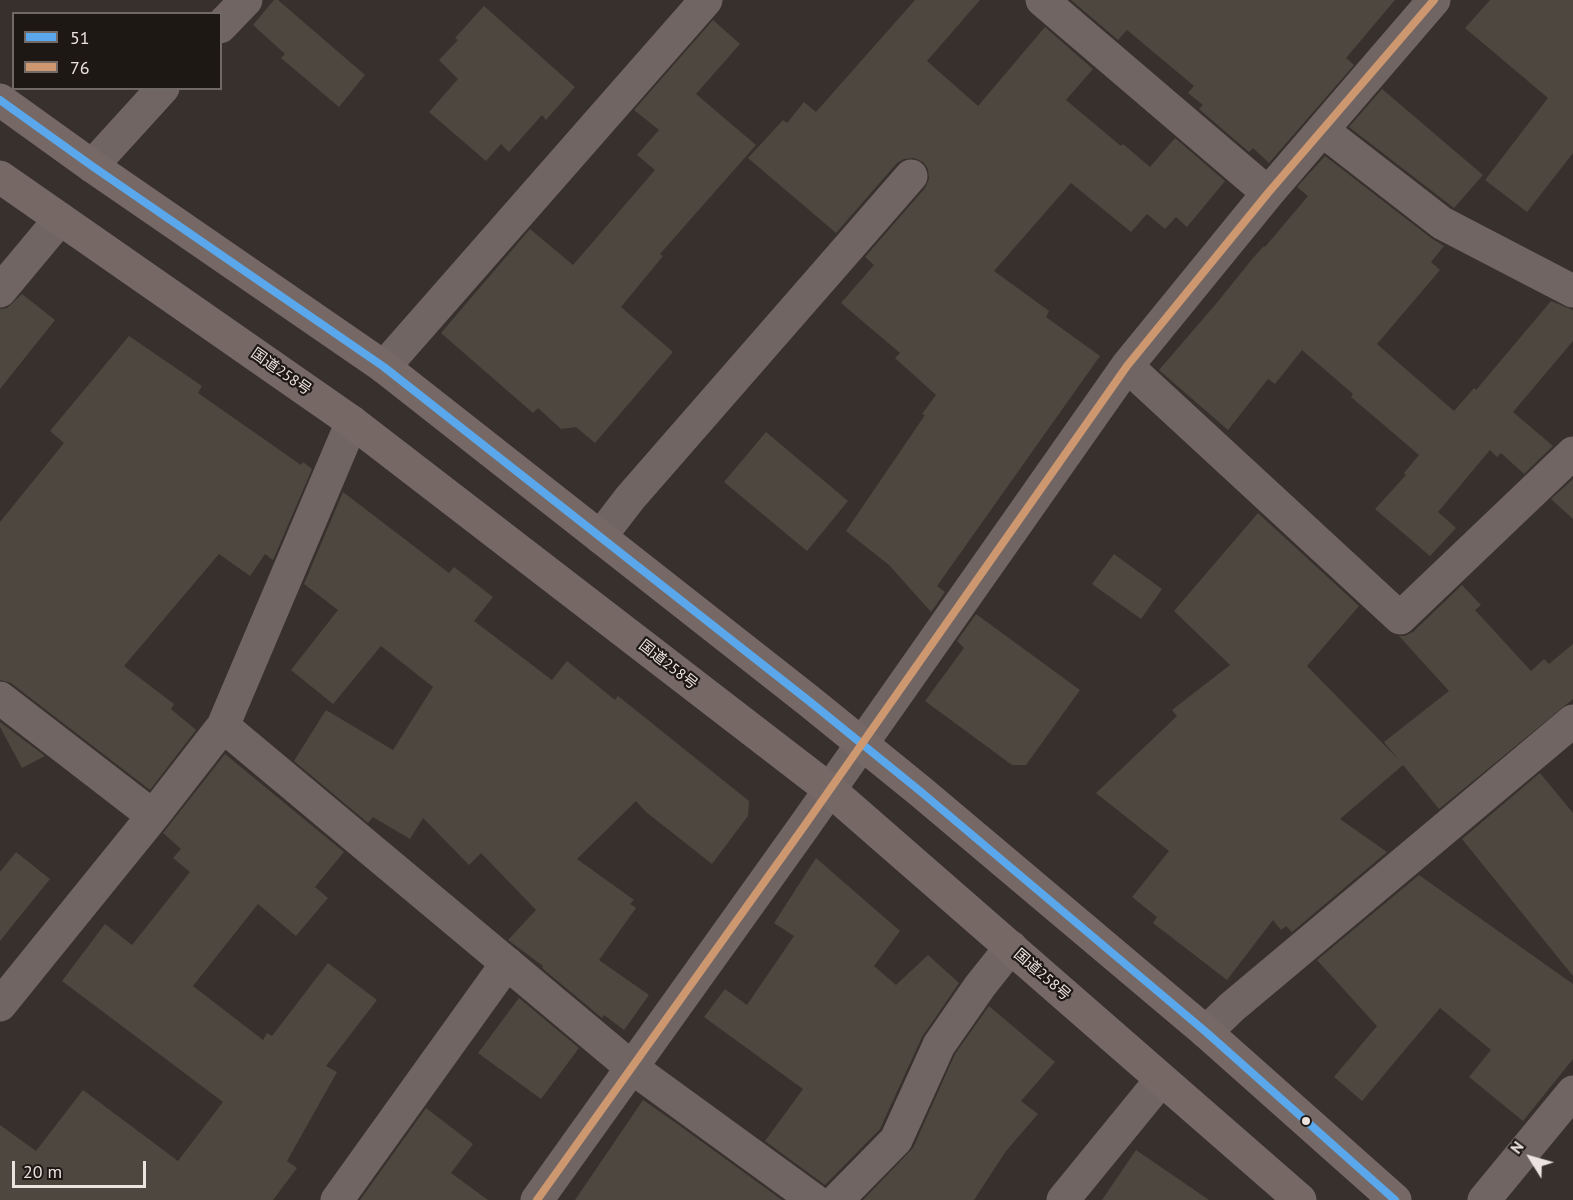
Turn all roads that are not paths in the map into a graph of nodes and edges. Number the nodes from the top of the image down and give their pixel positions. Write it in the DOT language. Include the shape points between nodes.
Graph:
graph roads {
  1 [pos="246,0"];
  2 [pos="706,0"];
  3 [pos="1042,0"];
  4 [pos="1434,0"];
  5 [pos="222,25"];
  6 [pos="162,90"];
  7 [pos="0,100"];
  8 [pos="1322,130"];
  9 [pos="92,166"];
  10 [pos="911,176"];
  11 [pos="0,177"];
  12 [pos="1268,193"];
  13 [pos="60,219"];
  14 [pos="0,291"];
  15 [pos="1573,291"];
  16 [pos="1127,366"];
  17 [pos="384,367"];
  18 [pos="352,422"];
  19 [pos="1573,453"];
  20 [pos="600,537"];
  21 [pos="0,698"];
  22 [pos="1573,721"];
  23 [pos="223,726"];
  24 [pos="862,743"];
  25 [pos="830,790"];
  26 [pos="153,816"];
  27 [pos="1011,947"];
  28 [pos="507,963"];
  29 [pos="4,992"];
  30 [pos="1206,1032"];
  31 [pos="632,1067"];
  32 [pos="1161,1080"];
  33 [pos="1573,1092"];
  34 [pos="337,1200"];
  35 [pos="537,1200"];
  36 [pos="814,1200"];
  37 [pos="837,1200"];
  38 [pos="1063,1200"];
  39 [pos="1300,1200"];
  40 [pos="1395,1200"];
  41 [pos="1484,1200"];
  1 -- 5 [label="street"];
  2 -- 17 [label="street"];
  3 -- 12 [label="street"];
  4 -- 8 [label="street"];
  6 -- 9 [label="street"];
  7 -- 9 [label="highway"];
  8 -- 12 [label="street"];
  8 -- 15 [label="street" via="1442,223"];
  9 -- 17 [label="highway"];
  10 -- 20 [label="street"];
  11 -- 13 [label="highway, 国道258号"];
  12 -- 16 [label="street"];
  13 -- 14 [label="street"];
  13 -- 18 [label="highway, 国道258号"];
  16 -- 19 [label="street" via="1400,618"];
  16 -- 24 [label="street"];
  17 -- 20 [label="highway"];
  18 -- 23 [label="street"];
  18 -- 25 [label="highway, 国道258号"];
  20 -- 24 [label="highway"];
  21 -- 26 [label="street"];
  22 -- 30 [label="street"];
  23 -- 26 [label="street"];
  23 -- 28 [label="street"];
  24 -- 25 [label="street"];
  24 -- 30 [label="highway"];
  25 -- 27 [label="highway, 国道258号"];
  25 -- 31 [label="street"];
  26 -- 29 [label="street"];
  27 -- 32 [label="highway, 国道258号"];
  27 -- 37 [label="street" via="939,1045 896,1140"];
  28 -- 31 [label="street"];
  28 -- 34 [label="street"];
  30 -- 40 [label="highway"];
  31 -- 35 [label="street"];
  31 -- 36 [label="street"];
  32 -- 38 [label="street"];
  32 -- 39 [label="highway, 国道258号"];
  33 -- 41 [label="street"];
}
